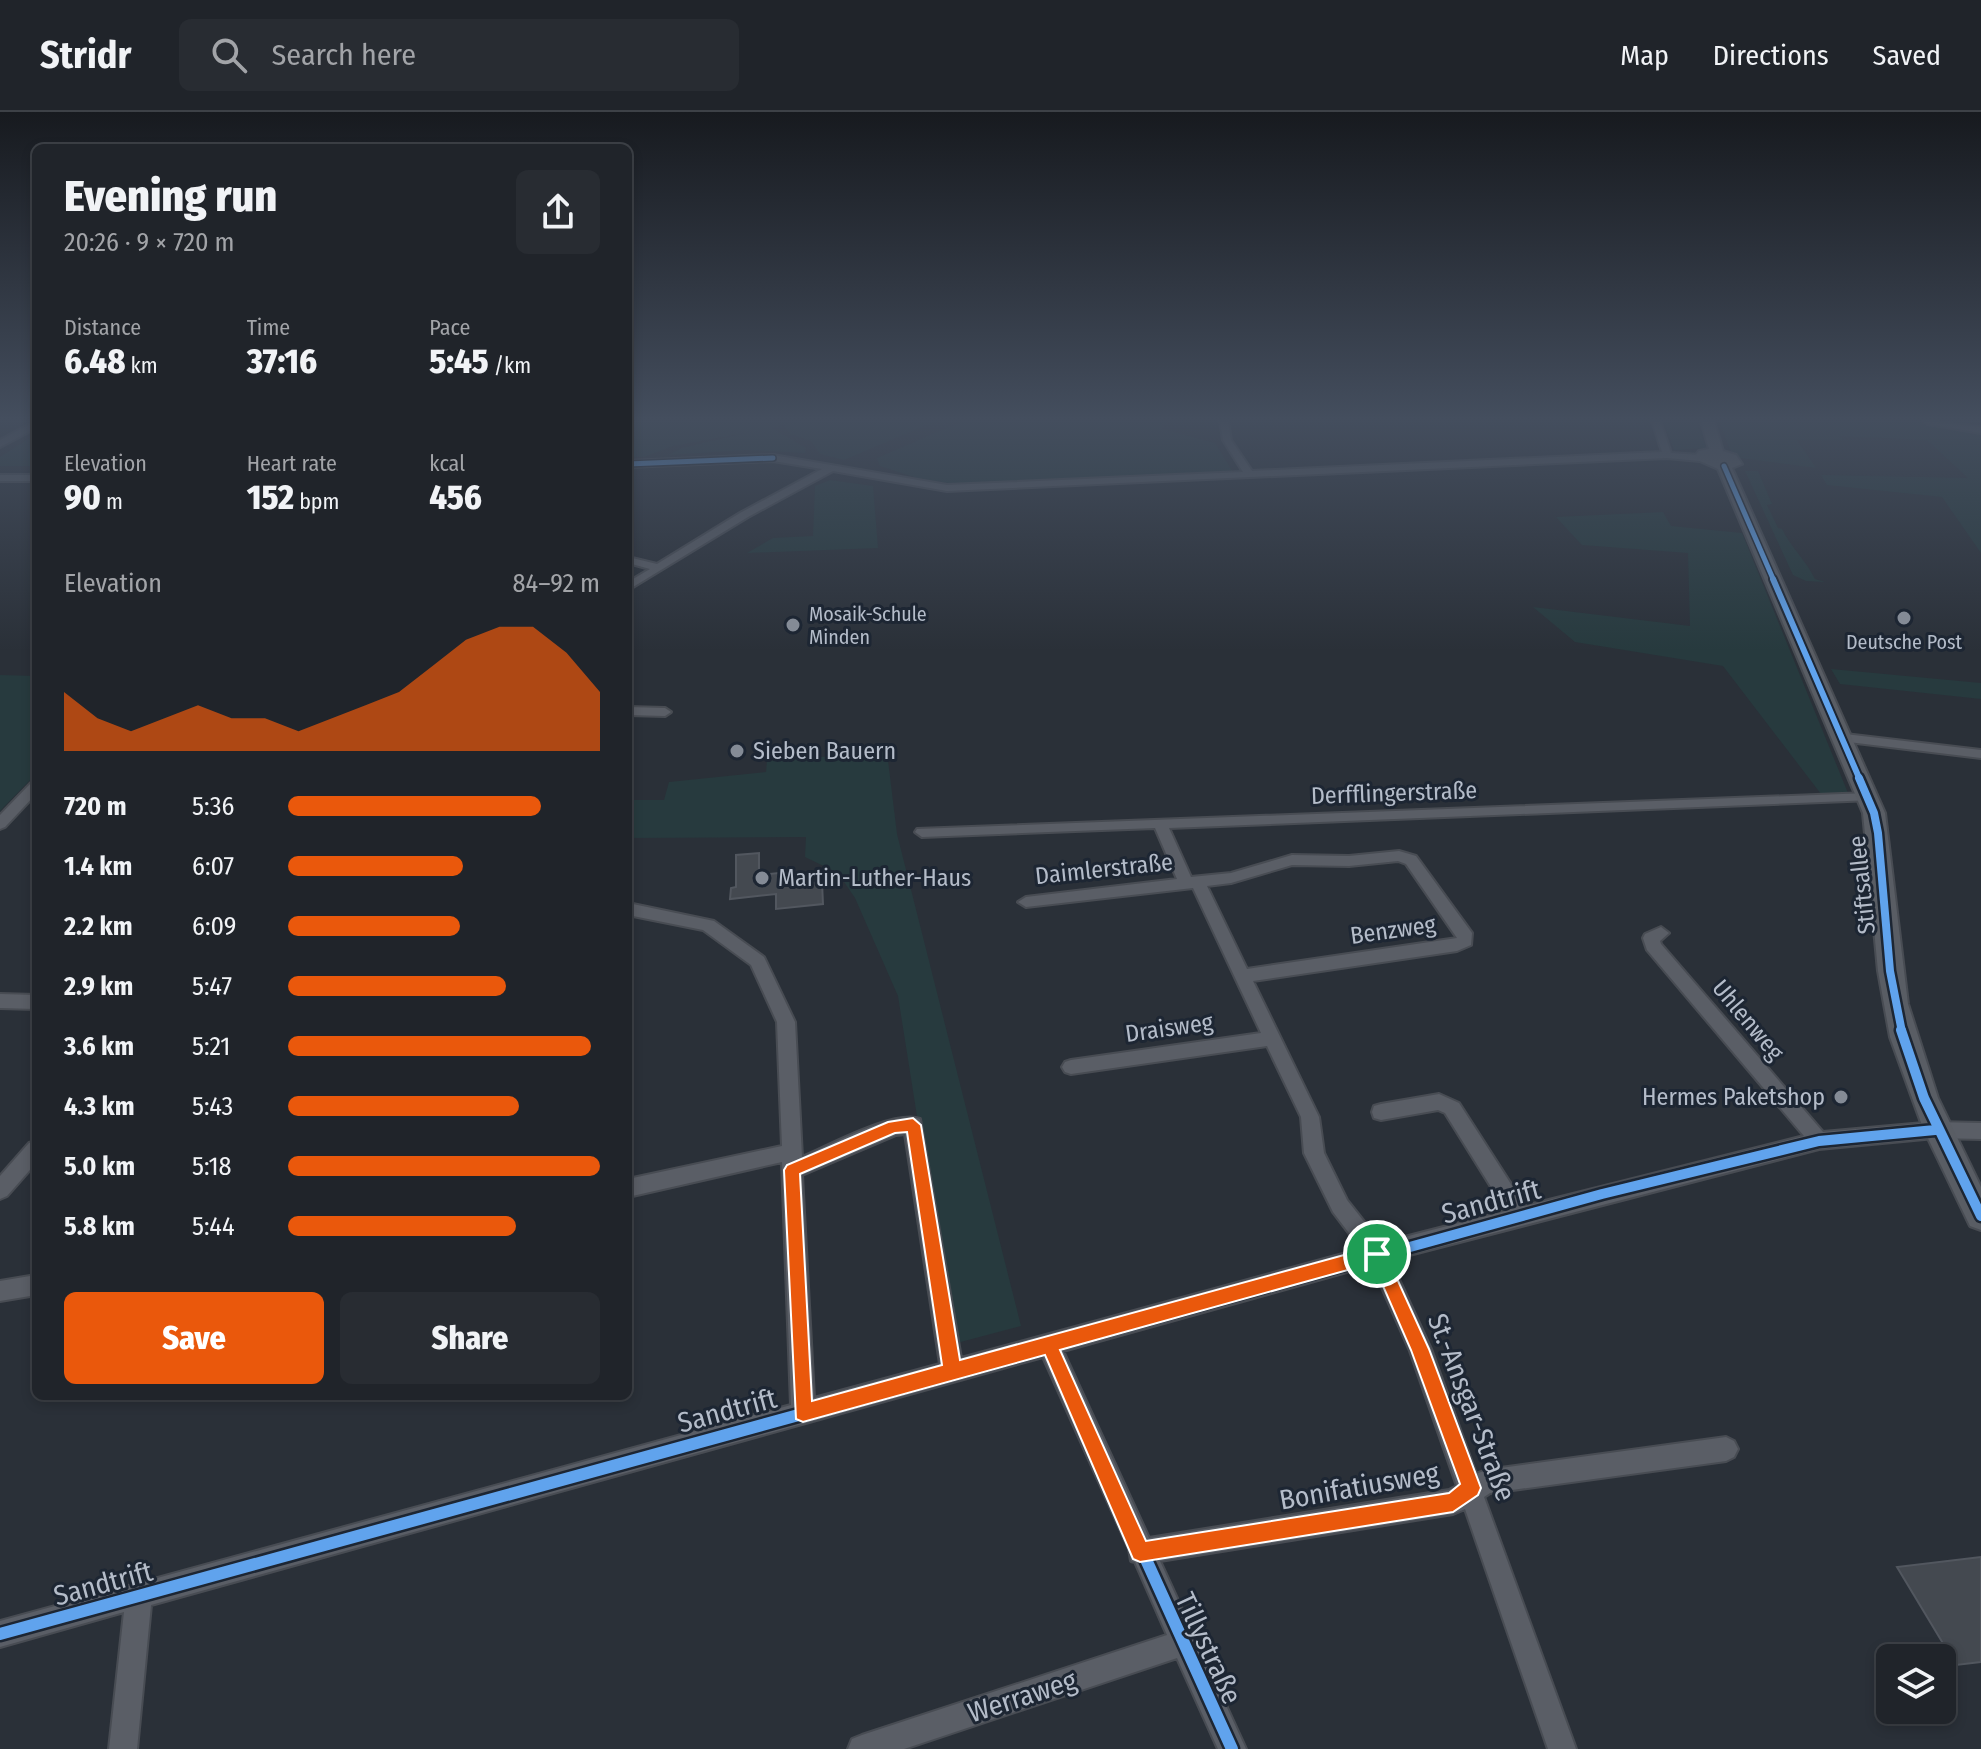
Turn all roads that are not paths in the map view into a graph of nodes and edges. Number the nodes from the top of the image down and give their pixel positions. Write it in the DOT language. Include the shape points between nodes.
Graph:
graph roads {
  1 [pos="780,497"];
  2 [pos="1737,497"];
  3 [pos="632,561"];
  4 [pos="656,567"];
  5 [pos="632,584"];
  6 [pos="632,711"];
  7 [pos="665,712"];
  8 [pos="1845,738"];
  9 [pos="1981,754"];
  10 [pos="32,790"];
  11 [pos="1868,797"];
  12 [pos="0,824"];
  13 [pos="1160,824"];
  14 [pos="922,832"];
  15 [pos="1192,884"];
  16 [pos="1026,902"];
  17 [pos="632,910"];
  18 [pos="1661,933"];
  19 [pos="1242,976"];
  20 [pos="0,1001"];
  21 [pos="32,1002"];
  22 [pos="1273,1038"];
  23 [pos="1071,1067"];
  24 [pos="1381,1112"];
  25 [pos="1935,1130"];
  26 [pos="1981,1131"];
  27 [pos="1819,1141"];
  28 [pos="32,1154"];
  29 [pos="792,1161"];
  30 [pos="632,1187"];
  31 [pos="0,1190"];
  32 [pos="1981,1216"];
  33 [pos="1521,1217"];
  34 [pos="1377,1254"];
  35 [pos="32,1286"];
  36 [pos="0,1291"];
  37 [pos="1049,1345"];
  38 [pos="952,1371"];
  39 [pos="803,1413"];
  40 [pos="1726,1449"];
  41 [pos="1471,1488"];
  42 [pos="1140,1552"];
  43 [pos="139,1596"];
  44 [pos="0,1634"];
  45 [pos="1182,1643"];
  46 [pos="123,1749"];
  47 [pos="862,1749"];
  48 [pos="1232,1749"];
  49 [pos="1562,1749"];
  1 -- 4 [label="street"];
  2 -- 8 [label="main road, Stiftsallee"];
  3 -- 4 [label="street"];
  4 -- 5 [label="street"];
  6 -- 7 [label="street"];
  8 -- 9 [label="street"];
  8 -- 11 [label="main road, Stiftsallee"];
  10 -- 12 [label="street"];
  11 -- 13 [label="street, Derfflingerstraße"];
  11 -- 25 [label="main road, Stiftsallee" via="1882,849 1890,973 1903,1040"];
  13 -- 14 [label="street, Derfflingerstraße"];
  13 -- 15 [label="street, St.-Ansgar-Straße"];
  15 -- 16 [label="street, Daimlerstraße"];
  15 -- 19 [label="street, St.-Ansgar-Straße"];
  15 -- 19 [label="street, Benzweg" via="1292,860 1399,856 1411,860 1464,933 1465,941 1457,945"];
  17 -- 29 [label="street" via="708,925 758,961 786,1022"];
  18 -- 27 [label="street, Uhlenweg" via="1651,938 1653,946"];
  19 -- 22 [label="street, St.-Ansgar-Straße"];
  20 -- 21 [label="street"];
  22 -- 23 [label="street, Draisweg"];
  22 -- 34 [label="street, St.-Ansgar-Straße" via="1310,1117 1314,1153 1333,1193"];
  24 -- 33 [label="street" via="1439,1102 1452,1108"];
  25 -- 26 [label="street, Sandtrift"];
  25 -- 27 [label="street, Sandtrift"];
  25 -- 32 [label="main road, Stiftsallee"];
  27 -- 33 [label="street, Sandtrift"];
  28 -- 31 [label="street"];
  29 -- 30 [label="street"];
  29 -- 38 [label="street" via="913,1125"];
  29 -- 39 [label="street"];
  33 -- 34 [label="street, Sandtrift"];
  34 -- 37 [label="street, Sandtrift"];
  34 -- 41 [label="street, St.-Ansgar-Straße" via="1420,1349"];
  35 -- 36 [label="street"];
  37 -- 38 [label="street, Sandtrift"];
  37 -- 42 [label="street, Tillystraße"];
  38 -- 39 [label="street, Sandtrift"];
  39 -- 43 [label="street, Sandtrift"];
  40 -- 41 [label="street, Bonifatiusweg"];
  41 -- 42 [label="street, Bonifatiusweg" via="1453,1502"];
  41 -- 49 [label="street, St.-Ansgar-Straße"];
  42 -- 45 [label="street, Tillystraße"];
  43 -- 44 [label="street, Sandtrift"];
  43 -- 46 [label="street"];
  45 -- 47 [label="street, Werraweg"];
  45 -- 48 [label="street, Tillystraße"];
}
